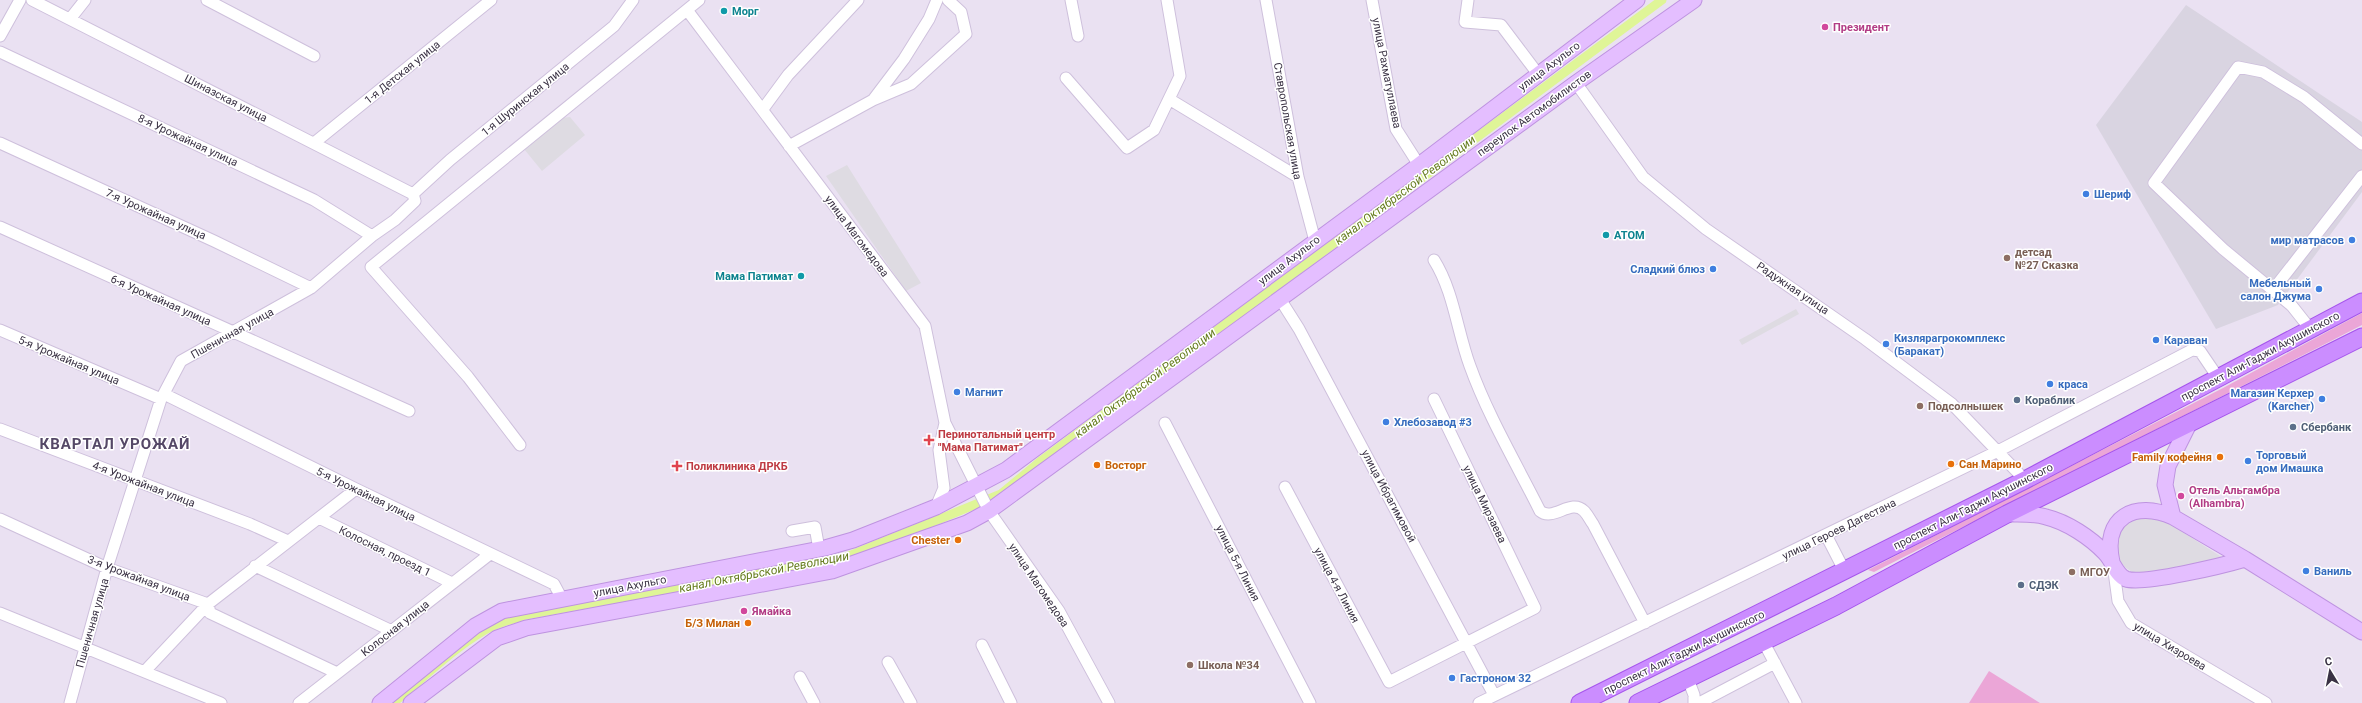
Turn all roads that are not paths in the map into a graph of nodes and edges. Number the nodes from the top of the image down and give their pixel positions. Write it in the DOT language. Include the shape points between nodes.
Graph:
graph roads {
  1 [pos="20,0"];
  2 [pos="32,0"];
  3 [pos="85,0"];
  4 [pos="207,0"];
  5 [pos="491,0"];
  6 [pos="632,0"];
  7 [pos="699,0"];
  8 [pos="858,0"];
  9 [pos="937,0"];
  10 [pos="948,0"];
  11 [pos="1071,0"];
  12 [pos="1167,0"];
  13 [pos="1266,0"];
  14 [pos="1372,0"];
  15 [pos="1468,0"];
  16 [pos="1637,0"];
  17 [pos="1694,0"];
  18 [pos="687,10"];
  19 [pos="70,19"];
  20 [pos="0,36"];
  21 [pos="1078,36"];
  22 [pos="0,52"];
  23 [pos="314,56"];
  24 [pos="1538,74"];
  25 [pos="1066,78"];
  26 [pos="1576,83"];
  27 [pos="1169,99"];
  28 [pos="873,100"];
  29 [pos="763,109"];
  30 [pos="314,143"];
  31 [pos="0,144"];
  32 [pos="2362,144"];
  33 [pos="789,146"];
  34 [pos="1418,165"];
  35 [pos="2362,176"];
  36 [pos="1298,177"];
  37 [pos="414,198"];
  38 [pos="0,227"];
  39 [pos="372,236"];
  40 [pos="1315,241"];
  41 [pos="1434,260"];
  42 [pos="311,288"];
  43 [pos="2273,290"];
  44 [pos="1280,299"];
  45 [pos="2362,302"];
  46 [pos="0,330"];
  47 [pos="2311,330"];
  48 [pos="233,332"];
  49 [pos="2362,336"];
  50 [pos="2219,378"];
  51 [pos="162,396"];
  52 [pos="1434,399"];
  53 [pos="409,411"];
  54 [pos="2190,422"];
  55 [pos="945,423"];
  56 [pos="1166,423"];
  57 [pos="0,429"];
  58 [pos="520,445"];
  59 [pos="1998,451"];
  60 [pos="2025,480"];
  61 [pos="135,481"];
  62 [pos="1285,487"];
  63 [pos="356,489"];
  64 [pos="978,489"];
  65 [pos="936,507"];
  66 [pos="988,512"];
  67 [pos="2007,514"];
  68 [pos="2173,517"];
  69 [pos="319,518"];
  70 [pos="0,519"];
  71 [pos="792,531"];
  72 [pos="1826,535"];
  73 [pos="288,541"];
  74 [pos="819,549"];
  75 [pos="490,554"];
  76 [pos="2245,559"];
  77 [pos="2112,562"];
  78 [pos="255,566"];
  79 [pos="107,568"];
  80 [pos="1848,568"];
  81 [pos="452,583"];
  82 [pos="1866,590"];
  83 [pos="562,599"];
  84 [pos="208,604"];
  85 [pos="0,613"];
  86 [pos="1645,623"];
  87 [pos="392,631"];
  88 [pos="2362,632"];
  89 [pos="1763,641"];
  90 [pos="1468,643"];
  91 [pos="982,645"];
  92 [pos="84,647"];
  93 [pos="888,662"];
  94 [pos="1775,664"];
  95 [pos="145,671"];
  96 [pos="337,673"];
  97 [pos="800,677"];
  98 [pos="1688,679"];
  99 [pos="1615,686"];
  100 [pos="1494,695"];
  101 [pos="70,703"];
  102 [pos="221,703"];
  103 [pos="299,703"];
  104 [pos="380,703"];
  105 [pos="411,703"];
  106 [pos="814,703"];
  107 [pos="911,703"];
  108 [pos="1011,703"];
  109 [pos="1108,703"];
  110 [pos="1310,703"];
  111 [pos="1479,703"];
  112 [pos="1580,703"];
  113 [pos="1629,703"];
  114 [pos="1638,703"];
  115 [pos="1694,703"];
  116 [pos="1699,703"];
  117 [pos="1796,703"];
  118 [pos="2266,703"];
  1 -- 20 [label="street"];
  2 -- 19 [label="street, Шиназская улица"];
  3 -- 19 [label="street"];
  4 -- 23 [label="street"];
  5 -- 30 [label="street, 1-я Детская улица"];
  6 -- 37 [label="street, 1-я Шуринская улица" via="614,26 450,160"];
  7 -- 18 [label="street"];
  8 -- 29 [label="street" via="788,75"];
  9 -- 28 [label="street" via="929,19 904,59"];
  10 -- 28 [label="street" via="961,12 966,34 911,84"];
  11 -- 21 [label="street"];
  12 -- 27 [label="street" via="1180,76"];
  13 -- 36 [label="street, Ставропольская улица"];
  14 -- 34 [label="street, улица Рахматуллаева" via="1396,129"];
  15 -- 24 [label="street" via="1465,22 1501,25"];
  16 -- 24 [label="main road, улица Ахульго"];
  17 -- 26 [label="main road, переулок Автомобилистов"];
  18 -- 29 [label="street, улица Магомедова"];
  18 -- 58 [label="street" via="371,267 468,377"];
  19 -- 30 [label="street, Шиназская улица"];
  22 -- 39 [label="street, 8-я Урожайная улица" via="314,200"];
  24 -- 34 [label="main road, улица Ахульго"];
  25 -- 27 [label="street" via="1128,148 1154,130"];
  26 -- 44 [label="main road, переулок Автомобилистов"];
  26 -- 59 [label="street, Радужная улица" via="1643,177 1706,229 1877,347 1946,399"];
  27 -- 36 [label="street"];
  28 -- 33 [label="street"];
  29 -- 33 [label="street, улица Магомедова"];
  30 -- 37 [label="street, Шиназская улица"];
  31 -- 42 [label="street, 7-я Урожайная улица" via="214,240"];
  32 -- 43 [label="street" via="2304,97 2264,72 2238,67 2154,183 2224,249"];
  33 -- 55 [label="street, улица Магомедова" via="924,326"];
  34 -- 40 [label="main road, улица Ахульго"];
  35 -- 43 [label="street"];
  36 -- 40 [label="street, Ставропольская улица"];
  37 -- 39 [label="street, Пшеничная улица" via="395,220"];
  38 -- 48 [label="street, 6-я Урожайная улица"];
  39 -- 42 [label="street, Пшеничная улица"];
  40 -- 64 [label="main road, улица Ахульго"];
  41 -- 86 [label="street" via="1457,317 1472,371 1540,510 1548,514 1572,507 1584,511"];
  42 -- 48 [label="street, Пшеничная улица"];
  43 -- 47 [label="street" via="2292,306"];
  44 -- 66 [label="main road, переулок Автомобилистов"];
  44 -- 90 [label="street, улица Ибрагимовой" via="1299,329"];
  45 -- 47 [label="main road, проспект Али-Гаджи Акушинского"];
  46 -- 51 [label="street, 5-я Урожайная улица"];
  47 -- 50 [label="main road, проспект Али-Гаджи Акушинского"];
  48 -- 51 [label="street, Пшеничная улица" via="182,361"];
  48 -- 53 [label="street, 6-я Урожайная улица"];
  49 -- 54 [label="main road, проспект Али-Гаджи Акушинского"];
  50 -- 59 [label="street, улица Героев Дагестана" via="2200,351 2196,350"];
  50 -- 60 [label="main road, проспект Али-Гаджи Акушинского"];
  51 -- 61 [label="street, Пшеничная улица"];
  51 -- 63 [label="street, 5-я Урожайная улица"];
  52 -- 90 [label="street, улица Мирзаева" via="1535,608"];
  54 -- 67 [label="main road, проспект Али-Гаджи Акушинского"];
  54 -- 68 [label="main road" via="2168,466 2166,485"];
  55 -- 64 [label="street, улица Магомедова"];
  55 -- 65 [label="street" via="939,450 944,488"];
  56 -- 110 [label="street, улица 5-я Линия"];
  57 -- 61 [label="street, 4-я Урожайная улица"];
  59 -- 60 [label="street, Радужная улица"];
  59 -- 72 [label="street, улица Героев Дагестана"];
  60 -- 80 [label="main road, проспект Али-Гаджи Акушинского"];
  61 -- 73 [label="street, 4-я Урожайная улица"];
  61 -- 79 [label="street, Пшеничная улица"];
  62 -- 90 [label="street, улица 4-я Линия" via="1389,682"];
  63 -- 69 [label="street"];
  63 -- 75 [label="street, 5-я Урожайная улица"];
  64 -- 65 [label="main road, улица Ахульго"];
  64 -- 66 [label="street, улица Магомедова"];
  65 -- 74 [label="main road, улица Ахульго" via="881,530"];
  66 -- 105 [label="main road, переулок Автомобилистов" via="832,571 526,628 506,634 488,644"];
  66 -- 109 [label="street, улица Магомедова" via="1059,611"];
  67 -- 77 [label="main road" via="2037,515 2055,520 2090,541"];
  67 -- 82 [label="main road, проспект Али-Гаджи Акушинского"];
  68 -- 76 [label="main road"];
  68 -- 77 [label="main road" via="2147,510 2138,510 2124,516 2112,532"];
  69 -- 73 [label="street"];
  69 -- 81 [label="street, Колосная, проезд 1"];
  70 -- 79 [label="street, 3-я Урожайная улица"];
  71 -- 74 [label="street" via="815,527"];
  72 -- 80 [label="street"];
  72 -- 86 [label="street, улица Героев Дагестана"];
  73 -- 78 [label="street"];
  74 -- 83 [label="main road, улица Ахульго"];
  75 -- 81 [label="street, Колосная улица"];
  75 -- 83 [label="street, 5-я Урожайная улица" via="554,584"];
  76 -- 77 [label="main road" via="2222,566 2136,580 2119,575"];
  76 -- 88 [label="main road"];
  77 -- 118 [label="street, улица Хизроева" via="2118,601 2131,623"];
  78 -- 84 [label="street"];
  78 -- 87 [label="street"];
  79 -- 84 [label="street, 3-я Урожайная улица"];
  79 -- 92 [label="street, Пшеничная улица"];
  80 -- 82 [label="main road"];
  80 -- 99 [label="main road, проспект Али-Гаджи Акушинского"];
  81 -- 87 [label="street, Колосная улица"];
  82 -- 89 [label="main road, проспект Али-Гаджи Акушинского"];
  83 -- 104 [label="main road, улица Ахульго" via="512,609 492,616 475,626"];
  84 -- 95 [label="street"];
  84 -- 96 [label="street, 3-я Урожайная улица" via="210,613"];
  85 -- 92 [label="street"];
  86 -- 100 [label="street, улица Героев Дагестана"];
  87 -- 96 [label="street, Колосная улица"];
  89 -- 94 [label="street"];
  89 -- 98 [label="main road, проспект Али-Гаджи Акушинского"];
  90 -- 100 [label="street, улица Ибрагимовой"];
  91 -- 108 [label="street"];
  92 -- 95 [label="street"];
  92 -- 101 [label="street, Пшеничная улица"];
  93 -- 107 [label="street"];
  94 -- 116 [label="street"];
  94 -- 117 [label="street"];
  95 -- 102 [label="street"];
  96 -- 103 [label="street, Колосная улица"];
  97 -- 106 [label="street"];
  98 -- 114 [label="main road, проспект Али-Гаджи Акушинского"];
  98 -- 115 [label="street"];
  99 -- 112 [label="main road, проспект Али-Гаджи Акушинского"];
  99 -- 113 [label="main road" via="1628,688 1631,695"];
  100 -- 111 [label="street, улица Героев Дагестана"];
}
